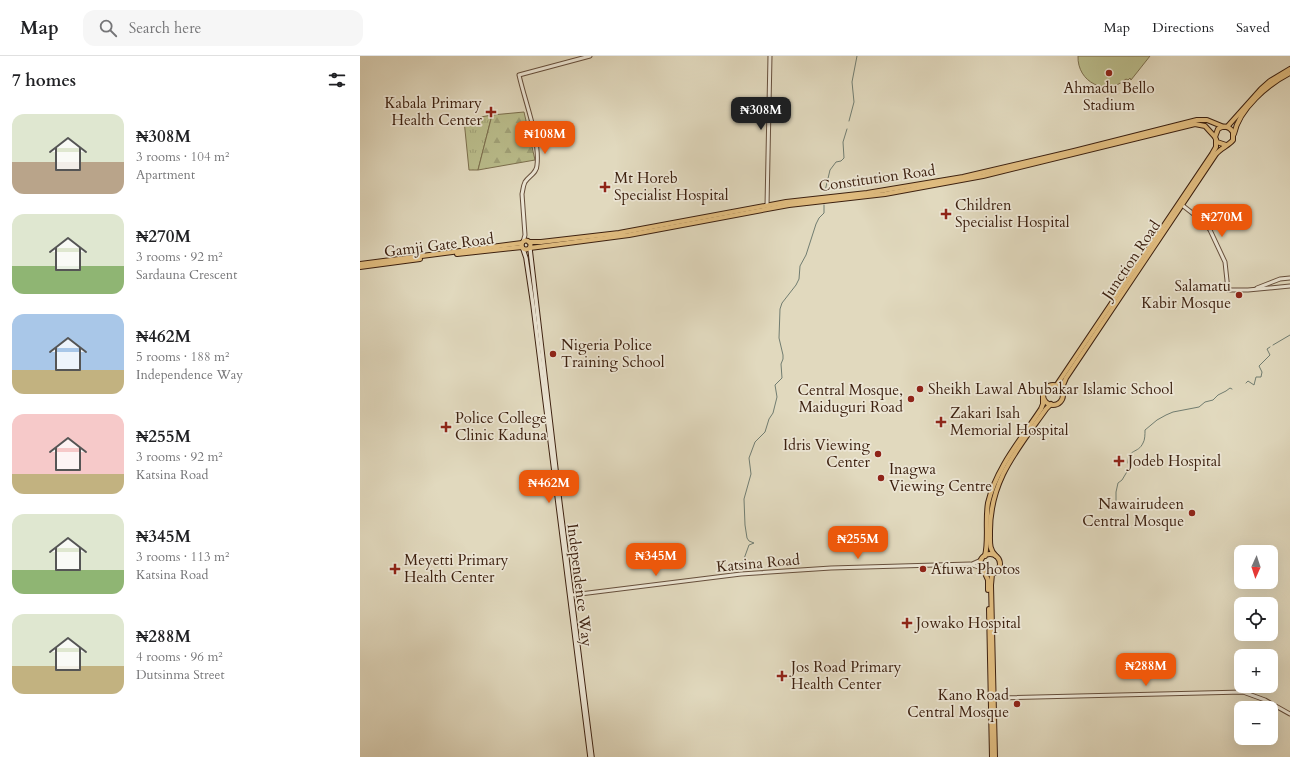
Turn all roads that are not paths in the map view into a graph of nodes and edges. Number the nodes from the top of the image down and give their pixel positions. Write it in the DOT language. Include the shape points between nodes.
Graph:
graph roads {
  1 [pos="590,56"];
  2 [pos="770,56"];
  3 [pos="577,57"];
  4 [pos="1290,69"];
  5 [pos="1290,73"];
  6 [pos="1225,127"];
  7 [pos="1234,134"];
  8 [pos="1215,138"];
  9 [pos="1108,144"];
  10 [pos="1226,145"];
  11 [pos="822,200"];
  12 [pos="1182,205"];
  13 [pos="767,206"];
  14 [pos="728,215"];
  15 [pos="524,244"];
  16 [pos="530,248"];
  17 [pos="386,262"];
  18 [pos="360,265"];
  19 [pos="1290,278"];
  20 [pos="1290,286"];
  21 [pos="1254,290"];
  22 [pos="1056,386"];
  23 [pos="1062,392"];
  24 [pos="1043,396"];
  25 [pos="1051,404"];
  26 [pos="985,556"];
  27 [pos="996,556"];
  28 [pos="981,560"];
  29 [pos="970,564"];
  30 [pos="982,569"];
  31 [pos="996,572"];
  32 [pos="572,594"];
  33 [pos="994,698"];
  34 [pos="1290,714"];
  35 [pos="591,757"];
  36 [pos="993,757"];
  1 -- 3 [label="street"];
  2 -- 13 [label="street"];
  3 -- 15 [label="street" via="519,75 537,142 536,169 524,183 522,194"];
  4 -- 6 [label="main road" via="1261,89"];
  5 -- 7 [label="main road" via="1265,90 1247,108 1238,121"];
  6 -- 7 [label="main road"];
  6 -- 8 [label="main road" via="1218,129"];
  6 -- 9 [label="main road, Constitution Road" via="1207,120 1197,120"];
  7 -- 10 [label="main road" via="1231,142"];
  8 -- 9 [label="main road, Constitution Road" via="1205,126 1195,124"];
  8 -- 10 [label="main road" via="1220,144"];
  8 -- 22 [label="main road, Junction Road" via="1216,147 1212,154"];
  9 -- 11 [label="main road, Constitution Road" via="983,173"];
  10 -- 12 [label="main road, Junction Road" via="1216,154"];
  11 -- 13 [label="main road, Constitution Road"];
  11 -- 14 [label="main road, Constitution Road"];
  12 -- 21 [label="street" via="1210,230 1225,262 1228,290"];
  12 -- 23 [label="main road, Junction Road" via="1066,378"];
  13 -- 14 [label="main road, Constitution Road"];
  14 -- 15 [label="main road, Constitution Road" via="619,233"];
  14 -- 16 [label="main road, Constitution Road" via="629,235"];
  15 -- 16 [label="main road" via="531,245"];
  15 -- 16 [label="main road, Constitution Road" via="526,250"];
  15 -- 17 [label="main road, Gamji Gate Road"];
  15 -- 17 [label="main road"];
  15 -- 35 [label="main road, Independence Way"];
  16 -- 32 [label="main road, Independence Way"];
  17 -- 18 [label="main road, Gamji Gate Road"];
  19 -- 21 [label="street" via="1280,279"];
  20 -- 21 [label="street"];
  22 -- 23 [label="main road"];
  22 -- 24 [label="main road" via="1046,388"];
  23 -- 25 [label="main road" via="1059,402"];
  24 -- 25 [label="main road"];
  24 -- 26 [label="main road" via="1041,409 993,487 987,510"];
  25 -- 27 [label="main road" via="1004,471 995,492 990,523 990,547"];
  26 -- 27 [label="main road"];
  26 -- 28 [label="main road"];
  27 -- 31 [label="main road" via="1000,564"];
  28 -- 29 [label="street, Katsina Road"];
  28 -- 30 [label="main road"];
  29 -- 30 [label="street, Katsina Road"];
  29 -- 32 [label="street, Katsina Road" via="831,568 741,574"];
  30 -- 31 [label="main road" via="988,574"];
  30 -- 36 [label="main road" via="988,585"];
  31 -- 33 [label="main road" via="992,574 991,585"];
  32 -- 35 [label="main road, Independence Way"];
  33 -- 34 [label="street" via="1243,692 1265,700"];
  33 -- 36 [label="main road"];
}
